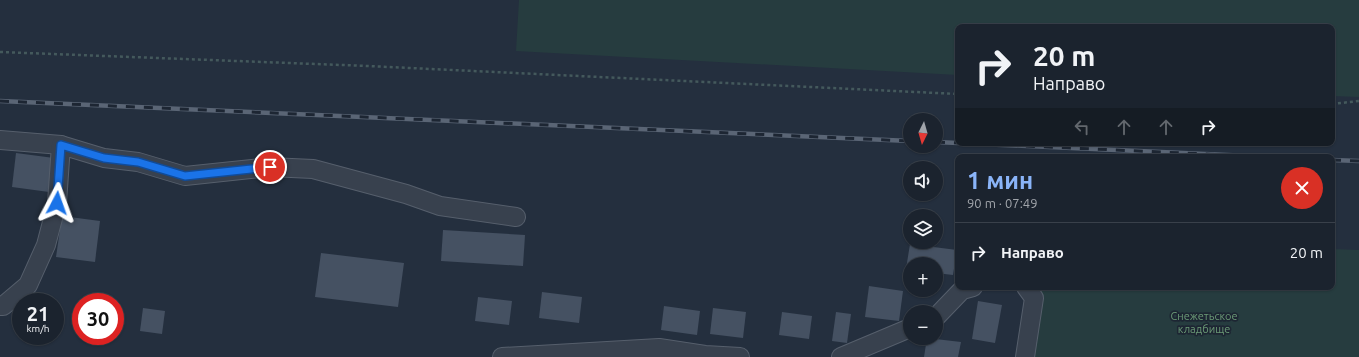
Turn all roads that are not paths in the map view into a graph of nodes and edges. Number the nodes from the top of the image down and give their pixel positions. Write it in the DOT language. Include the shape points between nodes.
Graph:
graph roads {
  1 [pos="0,140"];
  2 [pos="61,145"];
  3 [pos="516,217"];
  4 [pos="962,290"];
  5 [pos="1028,290"];
  6 [pos="0,306"];
  7 [pos="943,310"];
  8 [pos="903,331"];
  9 [pos="502,357"];
  10 [pos="740,357"];
  11 [pos="842,357"];
  12 [pos="1026,357"];
  1 -- 2 [label="street"];
  2 -- 3 [label="street" via="104,158 138,162 185,176 270,167 313,169 406,194 440,206"];
  2 -- 6 [label="street" via="57,203 46,245 28,284"];
  4 -- 7 [label="street"];
  5 -- 12 [label="street" via="1034,298"];
  8 -- 11 [label="street"];
  9 -- 10 [label="street" via="659,348"];
}
